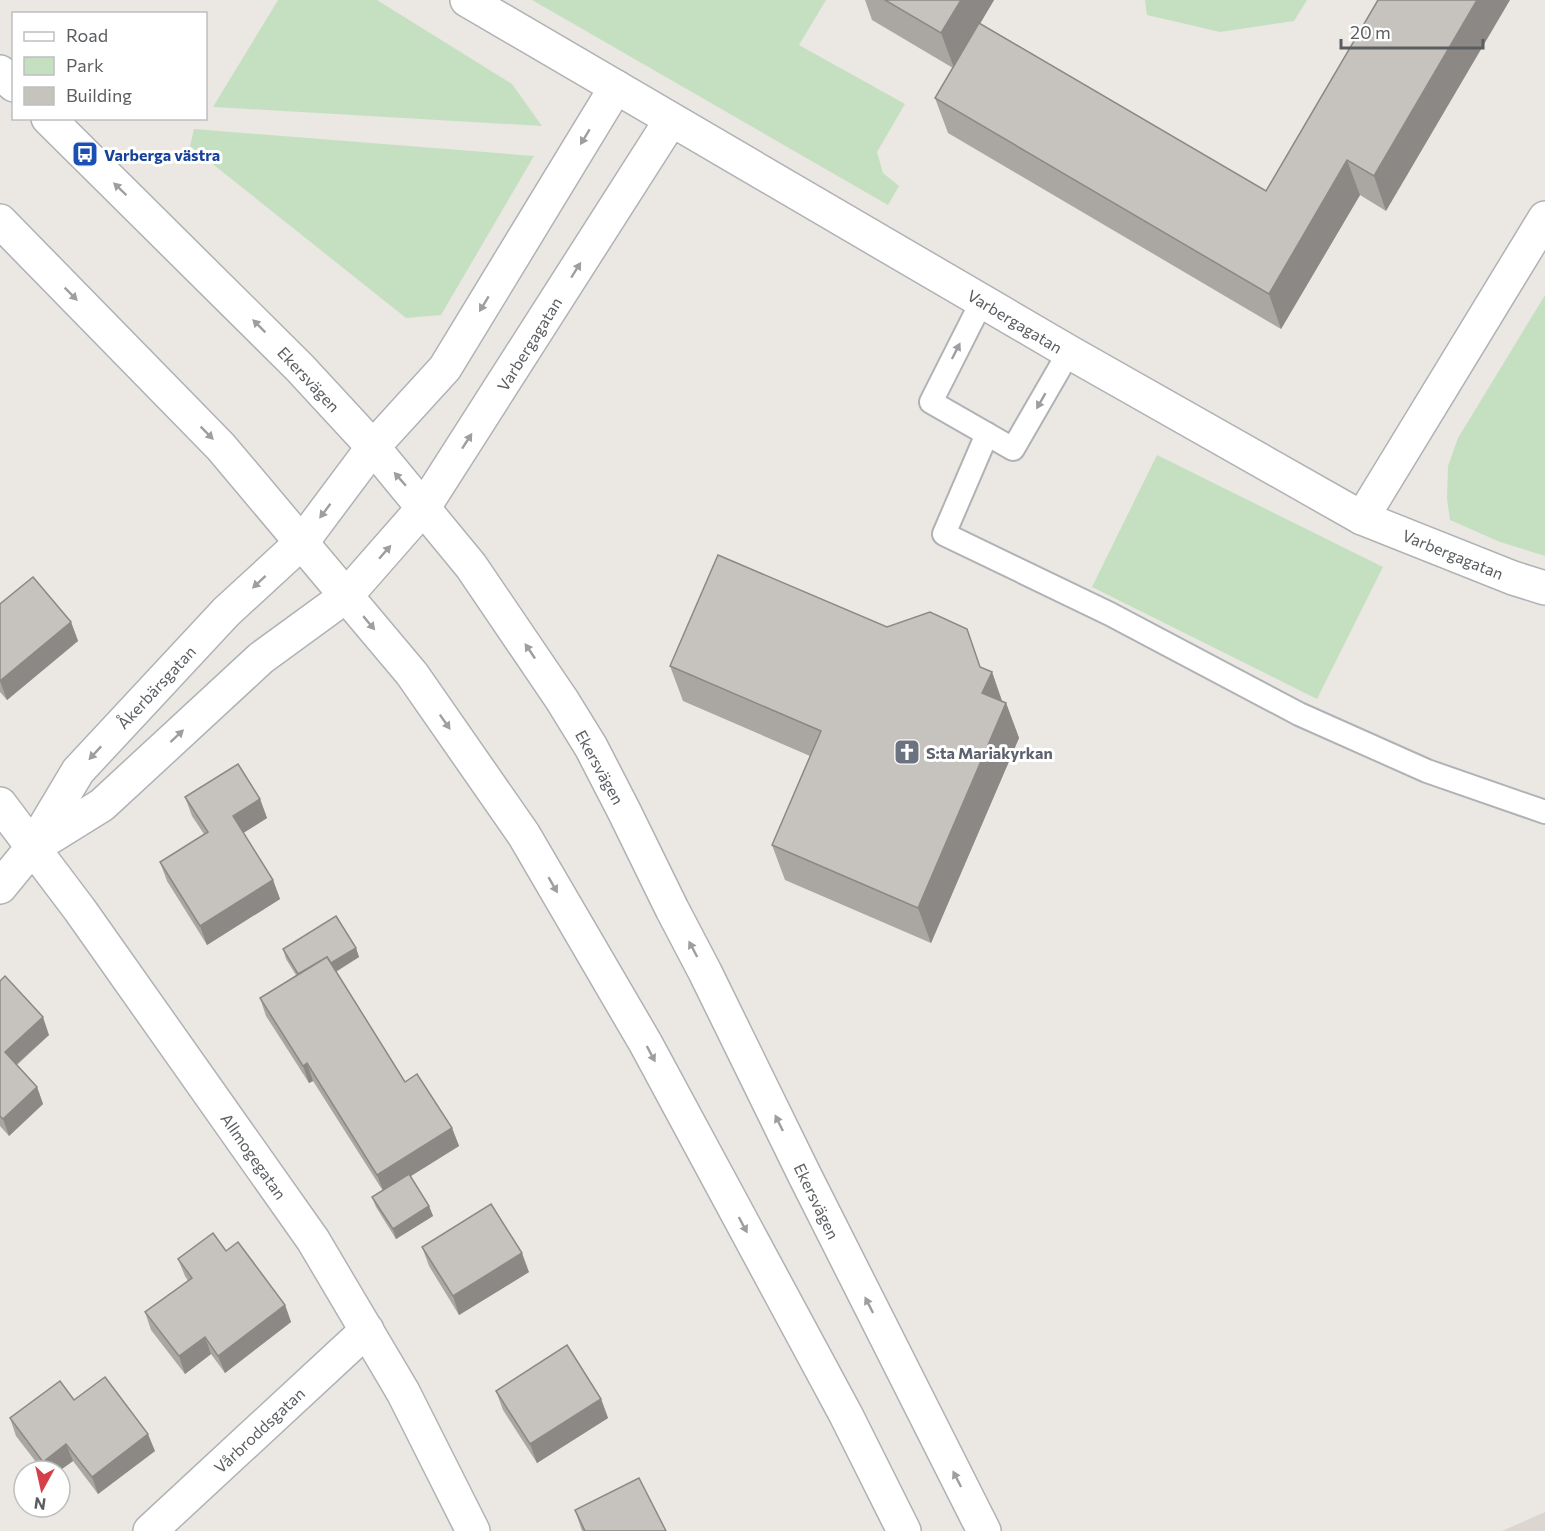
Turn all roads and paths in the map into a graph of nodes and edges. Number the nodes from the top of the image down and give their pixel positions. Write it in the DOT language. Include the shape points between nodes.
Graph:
graph roads {
  1 [pos="467,0"];
  2 [pos="0,72"];
  3 [pos="12,83"];
  4 [pos="616,87"];
  5 [pos="50,120"];
  6 [pos="671,120"];
  7 [pos="1545,218"];
  8 [pos="0,221"];
  9 [pos="982,301"];
  10 [pos="1069,352"];
  11 [pos="987,434"];
  12 [pos="373,447"];
  13 [pos="424,507"];
  14 [pos="1362,518"];
  15 [pos="302,542"];
  16 [pos="1545,588"];
  17 [pos="346,596"];
  18 [pos="0,804"];
  19 [pos="1545,812"];
  20 [pos="32,848"];
  21 [pos="0,887"];
  22 [pos="367,1330"];
  23 [pos="150,1531"];
  24 [pos="474,1531"];
  25 [pos="904,1531"];
  26 [pos="984,1531"];
  1 -- 4 [label="street, Varbergagatan"];
  2 -- 3 [label="street"];
  4 -- 6 [label="street, Varbergagatan"];
  4 -- 12 [label="street, one-way" via="445,368"];
  12 -- 5 [label="street, Ekersvägen, one-way" via="300,368"];
  6 -- 9 [label="street, Varbergagatan"];
  13 -- 6 [label="street, Varbergagatan, one-way"];
  7 -- 14 [label="street"];
  8 -- 15 [label="street, one-way" via="221,447"];
  9 -- 10 [label="street, Varbergagatan"];
  11 -- 9 [label="lane, one-way" via="931,402"];
  10 -- 11 [label="lane, one-way" via="1013,449"];
  10 -- 14 [label="street, Varbergagatan"];
  11 -- 19 [label="lane" via="944,534 1110,614 1299,714 1427,771"];
  13 -- 12 [label="street, Ekersvägen, one-way"];
  12 -- 15 [label="street, Åkerbärsgatan, one-way"];
  17 -- 13 [label="street, Varbergagatan, one-way"];
  26 -- 13 [label="street, Ekersvägen, one-way" via="591,747 502,609"];
  14 -- 16 [label="street, Varbergagatan"];
  15 -- 17 [label="street"];
  15 -- 20 [label="street, Åkerbärsgatan, one-way" via="226,612 78,771"];
  20 -- 17 [label="street, Åkerbärsgatan, one-way" via="102,805 261,658"];
  17 -- 25 [label="street, one-way" via="412,674 524,835 646,1044 846,1414"];
  18 -- 20 [label="street, Allmogegatan"];
  20 -- 21 [label="street, Åkerbärsgatan"];
  20 -- 22 [label="street, Allmogegatan" via="81,910 313,1240"];
  22 -- 23 [label="street, Vårbroddsgatan"];
  22 -- 24 [label="street, Allmogegatan"];
}
